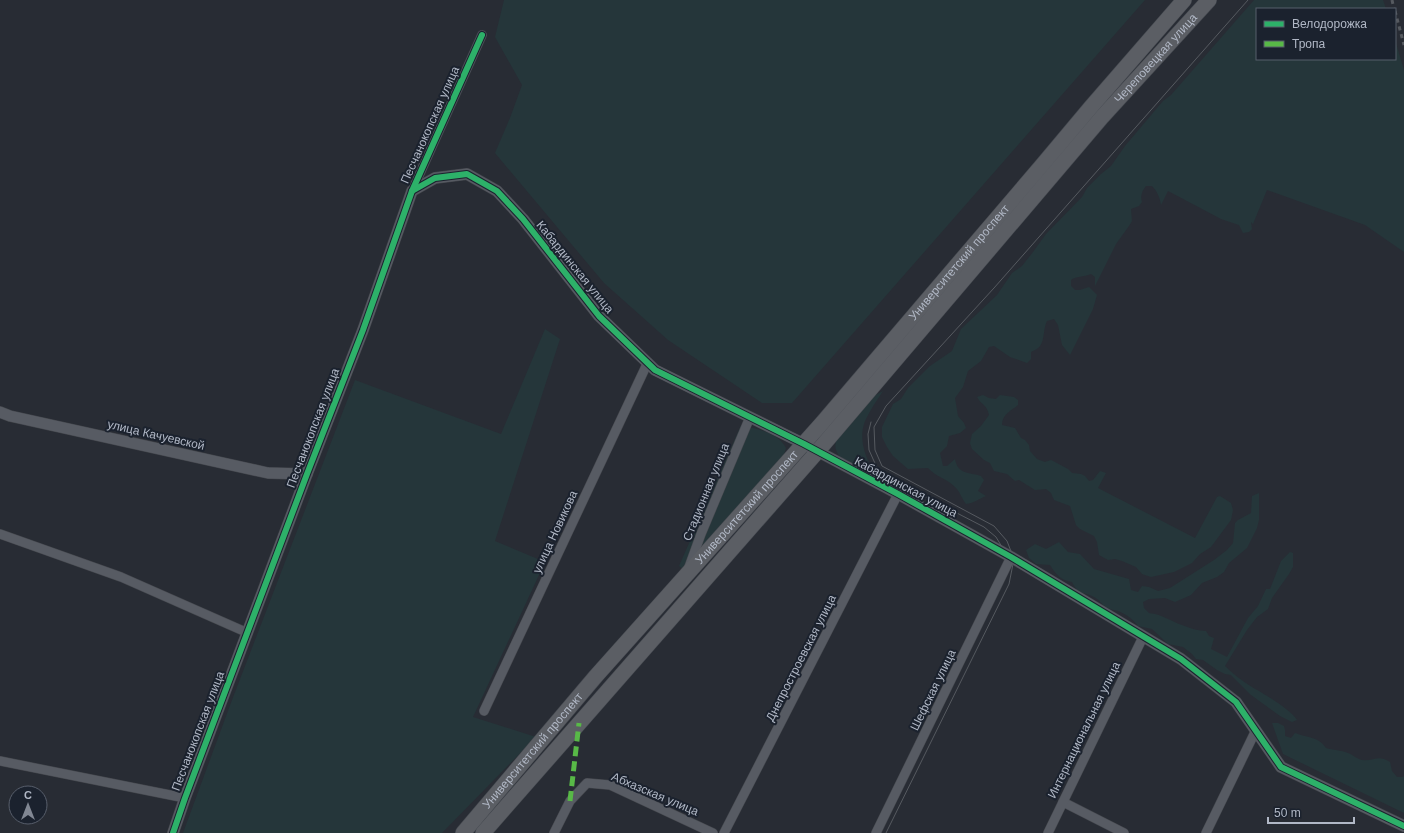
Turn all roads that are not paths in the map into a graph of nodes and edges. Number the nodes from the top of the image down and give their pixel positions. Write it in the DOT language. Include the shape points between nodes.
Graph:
graph roads {
  1 [pos="1184,0"];
  2 [pos="1209,0"];
  3 [pos="482,35"];
  4 [pos="1096,112"];
  5 [pos="412,191"];
  6 [pos="648,362"];
  7 [pos="0,412"];
  8 [pos="750,417"];
  9 [pos="804,444"];
  10 [pos="817,452"];
  11 [pos="307,474"];
  12 [pos="898,494"];
  13 [pos="0,534"];
  14 [pos="1011,557"];
  15 [pos="686,576"];
  16 [pos="248,632"];
  17 [pos="1143,636"];
  18 [pos="484,711"];
  19 [pos="1256,730"];
  20 [pos="0,761"];
  21 [pos="185,798"];
  22 [pos="1063,802"];
  23 [pos="1404,826"];
  24 [pos="173,833"];
  25 [pos="462,833"];
  26 [pos="483,833"];
  27 [pos="554,833"];
  28 [pos="713,833"];
  29 [pos="724,833"];
  30 [pos="876,833"];
  31 [pos="1048,833"];
  32 [pos="1124,833"];
  33 [pos="1206,833"];
  1 -- 4 [label="highway, Череповецкая улица"];
  2 -- 4 [label="highway, Череповецкая улица"];
  3 -- 5 [label="street, Песчанокопская улица"];
  4 -- 9 [label="highway, Университетский проспект" via="1044,163"];
  4 -- 10 [label="highway, Университетский проспект"];
  5 -- 6 [label="street, Кабардинская улица" via="435,178 467,174 497,191 523,219 599,316"];
  5 -- 11 [label="street, Песчанокопская улица" via="363,330"];
  6 -- 8 [label="street, Кабардинская улица" via="656,370"];
  6 -- 18 [label="street, улица Новикова"];
  7 -- 11 [label="street, улица Качуевской" via="268,473"];
  8 -- 9 [label="street, Кабардинская улица"];
  8 -- 15 [label="street, Стадионная улица"];
  9 -- 10 [label="street, Кабардинская улица"];
  9 -- 15 [label="highway, Университетский проспект"];
  10 -- 12 [label="street, Кабардинская улица"];
  10 -- 26 [label="highway, Университетский проспект"];
  11 -- 16 [label="street, Песчанокопская улица"];
  12 -- 14 [label="street, Кабардинская улица"];
  12 -- 29 [label="street, Днепростроевская улица"];
  13 -- 16 [label="street" via="121,577"];
  14 -- 17 [label="street, Кабардинская улица"];
  14 -- 30 [label="street, Шефская улица"];
  15 -- 25 [label="highway, Университетский проспект" via="596,676"];
  16 -- 21 [label="street, Песчанокопская улица"];
  17 -- 19 [label="street, Кабардинская улица" via="1181,659 1236,702"];
  17 -- 22 [label="street, Интернациональная улица"];
  19 -- 23 [label="street, Кабардинская улица" via="1281,767"];
  19 -- 33 [label="street"];
  20 -- 21 [label="street"];
  21 -- 24 [label="street, Песчанокопская улица"];
  22 -- 31 [label="street, Интернациональная улица"];
  22 -- 32 [label="street"];
  27 -- 28 [label="street, Абхазская улица" via="570,801 588,783 610,785"];
}
